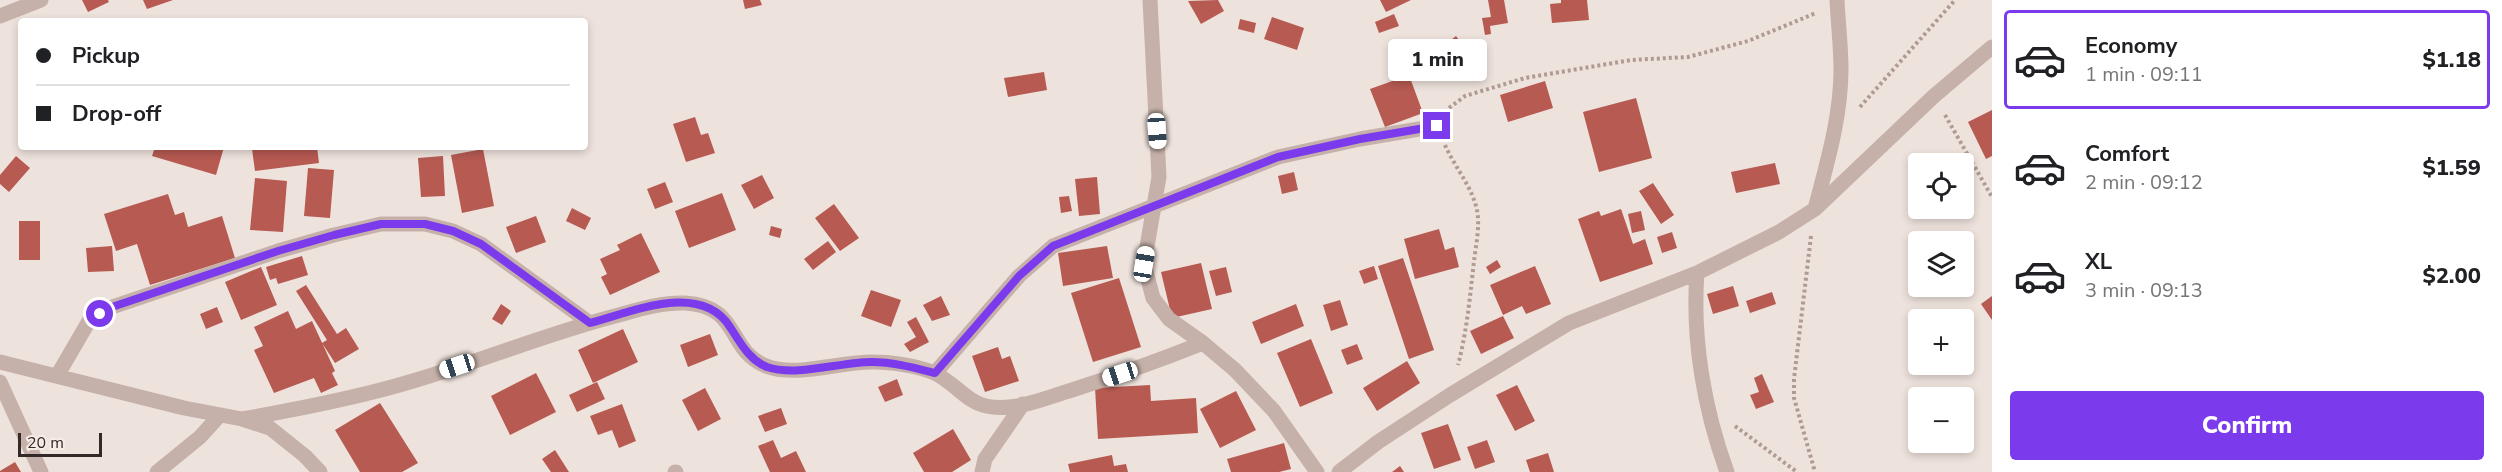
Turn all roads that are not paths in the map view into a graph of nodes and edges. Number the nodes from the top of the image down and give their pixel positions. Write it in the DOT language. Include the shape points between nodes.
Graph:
graph roads {
  1 [pos="41,0"];
  2 [pos="1150,0"];
  3 [pos="1837,1"];
  4 [pos="0,16"];
  5 [pos="1992,47"];
  6 [pos="1437,126"];
  7 [pos="1153,207"];
  8 [pos="1815,209"];
  9 [pos="1697,273"];
  10 [pos="590,323"];
  11 [pos="1203,343"];
  12 [pos="0,362"];
  13 [pos="935,373"];
  14 [pos="57,376"];
  15 [pos="0,382"];
  16 [pos="1023,404"];
  17 [pos="220,415"];
  18 [pos="242,419"];
  19 [pos="41,472"];
  20 [pos="157,472"];
  21 [pos="320,472"];
  22 [pos="982,472"];
  23 [pos="1317,472"];
  24 [pos="1339,472"];
  25 [pos="1727,472"];
  1 -- 4 [label="street"];
  2 -- 7 [label="street" via="1159,177"];
  3 -- 8 [label="street" via="1841,71 1838,105 1833,143"];
  5 -- 8 [label="street" via="1934,96"];
  6 -- 7 [label="street" via="1278,157"];
  7 -- 11 [label="street" via="1144,264 1153,298 1169,319"];
  7 -- 13 [label="street" via="1053,246 1019,276"];
  8 -- 9 [label="street" via="1779,232"];
  9 -- 24 [label="street" via="1569,323 1450,395"];
  9 -- 25 [label="street" via="1696,326 1702,379"];
  10 -- 13 [label="street" via="656,305 709,306 722,314 751,357 767,367 791,370 873,362"];
  10 -- 14 [label="street" via="481,244 425,224 381,224 278,251 112,307 89,321"];
  10 -- 18 [label="street" via="413,381 327,404"];
  11 -- 16 [label="street" via="1143,367"];
  11 -- 23 [label="street" via="1274,411"];
  12 -- 14 [label="street"];
  13 -- 16 [label="street" via="984,406 1011,408"];
  14 -- 17 [label="street"];
  15 -- 19 [label="street"];
  16 -- 22 [label="street" via="985,459"];
  17 -- 18 [label="street"];
  17 -- 20 [label="street"];
  18 -- 21 [label="street" via="270,428"];
}
